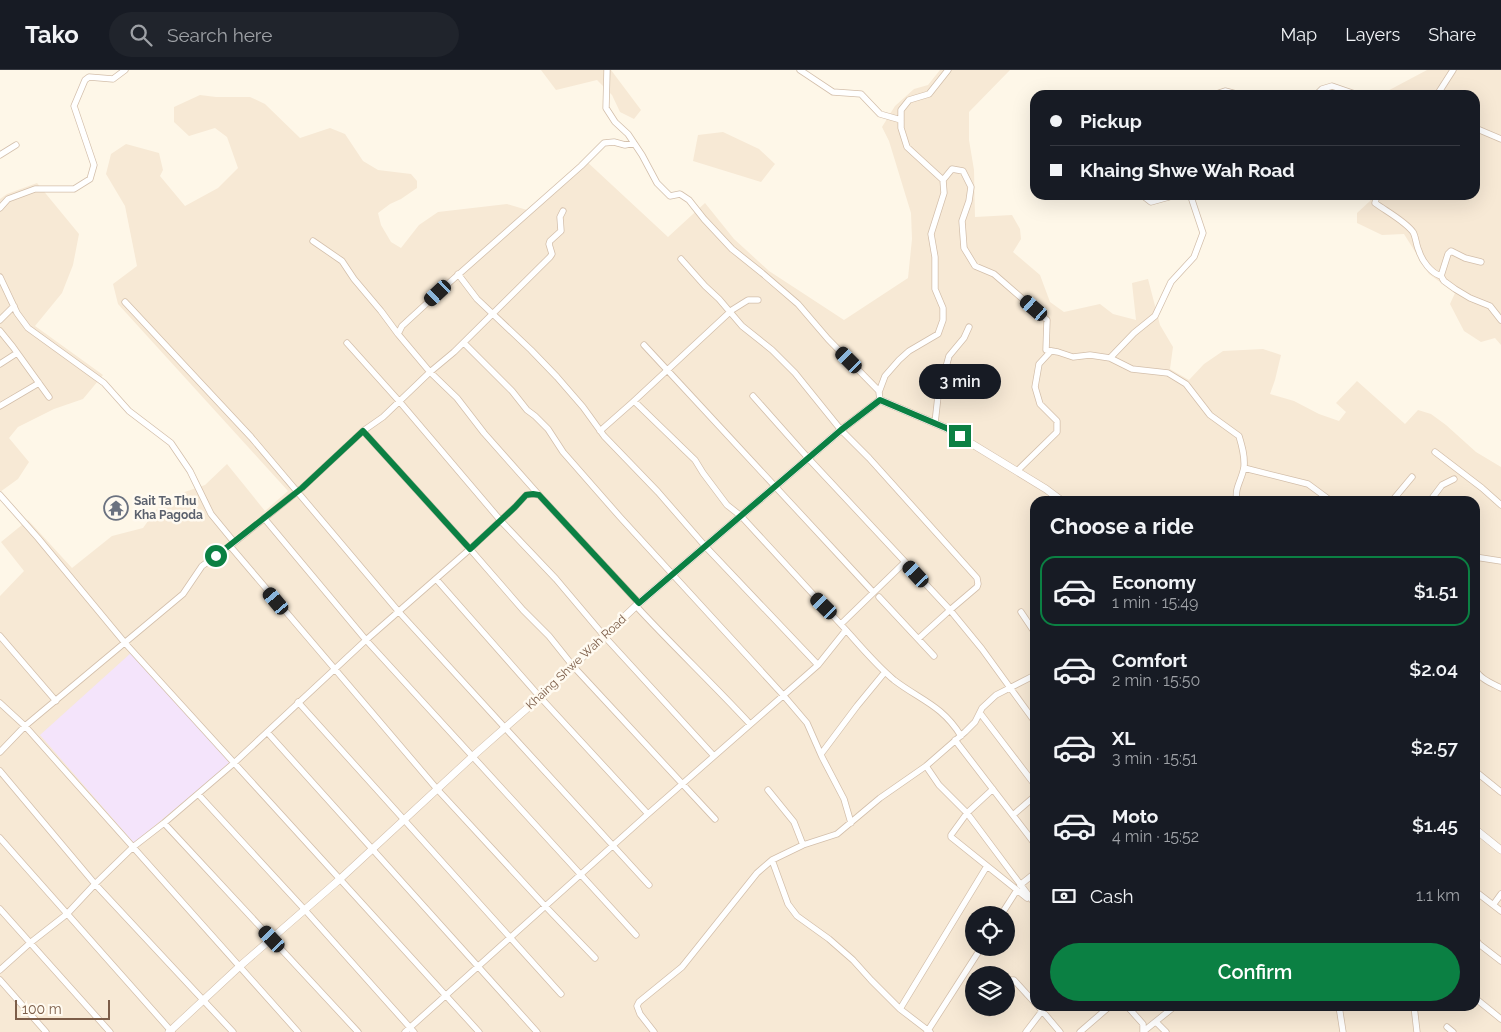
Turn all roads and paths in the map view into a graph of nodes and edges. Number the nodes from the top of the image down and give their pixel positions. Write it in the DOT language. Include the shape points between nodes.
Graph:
graph roads {
  1 [pos="125,70"];
  2 [pos="607,70"];
  3 [pos="800,70"];
  4 [pos="948,70"];
  5 [pos="1451,72"];
  6 [pos="1321,90"];
  7 [pos="1344,90"];
  8 [pos="1440,90"];
  9 [pos="901,120"];
  10 [pos="1480,130"];
  11 [pos="1501,139"];
  12 [pos="634,143"];
  13 [pos="16,145"];
  14 [pos="0,155"];
  15 [pos="944,178"];
  16 [pos="1192,200"];
  17 [pos="1376,200"];
  18 [pos="0,208"];
  19 [pos="563,211"];
  20 [pos="313,241"];
  21 [pos="681,259"];
  22 [pos="1481,262"];
  23 [pos="458,274"];
  24 [pos="1441,276"];
  25 [pos="0,277"];
  26 [pos="758,300"];
  27 [pos="125,302"];
  28 [pos="14,306"];
  29 [pos="730,312"];
  30 [pos="493,315"];
  31 [pos="0,320"];
  32 [pos="1501,320"];
  33 [pos="969,327"];
  34 [pos="0,332"];
  35 [pos="398,334"];
  36 [pos="464,343"];
  37 [pos="347,344"];
  38 [pos="644,345"];
  39 [pos="1051,351"];
  40 [pos="17,353"];
  41 [pos="1110,358"];
  42 [pos="0,364"];
  43 [pos="668,370"];
  44 [pos="430,372"];
  45 [pos="39,383"];
  46 [pos="880,391"];
  47 [pos="753,396"];
  48 [pos="49,397"];
  49 [pos="880,400"];
  50 [pos="399,401"];
  51 [pos="634,401"];
  52 [pos="0,406"];
  53 [pos="935,423"];
  54 [pos="841,430"];
  55 [pos="363,431"];
  56 [pos="600,431"];
  57 [pos="1435,452"];
  58 [pos="808,458"];
  59 [pos="1244,468"];
  60 [pos="1017,471"];
  61 [pos="1412,478"];
  62 [pos="1454,479"];
  63 [pos="775,486"];
  64 [pos="297,491"];
  65 [pos="0,495"];
  66 [pos="539,495"];
  67 [pos="1055,496"];
  68 [pos="1236,496"];
  69 [pos="1324,496"];
  70 [pos="1396,496"];
  71 [pos="1434,496"];
  72 [pos="1501,505"];
  73 [pos="741,516"];
  74 [pos="264,518"];
  75 [pos="501,520"];
  76 [pos="232,544"];
  77 [pos="704,546"];
  78 [pos="470,549"];
  79 [pos="1480,558"];
  80 [pos="1501,560"];
  81 [pos="905,562"];
  82 [pos="673,575"];
  83 [pos="436,579"];
  84 [pos="874,592"];
  85 [pos="879,597"];
  86 [pos="638,605"];
  87 [pos="950,610"];
  88 [pos="399,612"];
  89 [pos="1021,612"];
  90 [pos="841,624"];
  91 [pos="1030,625"];
  92 [pos="846,630"];
  93 [pos="0,636"];
  94 [pos="606,637"];
  95 [pos="918,639"];
  96 [pos="366,640"];
  97 [pos="126,643"];
  98 [pos="934,656"];
  99 [pos="573,666"];
  100 [pos="818,666"];
  101 [pos="334,669"];
  102 [pos="885,672"];
  103 [pos="1480,676"];
  104 [pos="1030,677"];
  105 [pos="1501,688"];
  106 [pos="1010,689"];
  107 [pos="784,696"];
  108 [pos="540,697"];
  109 [pos="56,701"];
  110 [pos="0,702"];
  111 [pos="298,702"];
  112 [pos="980,713"];
  113 [pos="1030,715"];
  114 [pos="750,724"];
  115 [pos="25,726"];
  116 [pos="506,727"];
  117 [pos="267,732"];
  118 [pos="961,736"];
  119 [pos="955,740"];
  120 [pos="0,752"];
  121 [pos="821,754"];
  122 [pos="473,756"];
  123 [pos="714,756"];
  124 [pos="234,763"];
  125 [pos="926,766"];
  126 [pos="0,771"];
  127 [pos="1480,775"];
  128 [pos="1030,778"];
  129 [pos="682,784"];
  130 [pos="437,789"];
  131 [pos="993,789"];
  132 [pos="768,790"];
  133 [pos="1501,792"];
  134 [pos="198,794"];
  135 [pos="1030,800"];
  136 [pos="967,813"];
  137 [pos="648,814"];
  138 [pos="1013,815"];
  139 [pos="715,819"];
  140 [pos="405,820"];
  141 [pos="164,823"];
  142 [pos="851,823"];
  143 [pos="1480,833"];
  144 [pos="1030,837"];
  145 [pos="0,838"];
  146 [pos="614,845"];
  147 [pos="803,846"];
  148 [pos="133,847"];
  149 [pos="372,848"];
  150 [pos="1501,850"];
  151 [pos="772,860"];
  152 [pos="987,866"];
  153 [pos="580,875"];
  154 [pos="340,878"];
  155 [pos="1030,878"];
  156 [pos="95,884"];
  157 [pos="649,885"];
  158 [pos="1019,888"];
  159 [pos="1501,894"];
  160 [pos="1480,895"];
  161 [pos="1030,899"];
  162 [pos="1493,905"];
  163 [pos="1008,906"];
  164 [pos="546,907"];
  165 [pos="0,909"];
  166 [pos="305,910"];
  167 [pos="1501,911"];
  168 [pos="67,914"];
  169 [pos="636,935"];
  170 [pos="511,938"];
  171 [pos="272,939"];
  172 [pos="30,943"];
  173 [pos="1480,945"];
  174 [pos="976,956"];
  175 [pos="595,958"];
  176 [pos="1501,961"];
  177 [pos="240,966"];
  178 [pos="479,967"];
  179 [pos="0,970"];
  180 [pos="0,980"];
  181 [pos="1015,981"];
  182 [pos="561,994"];
  183 [pos="447,995"];
  184 [pos="1030,998"];
  185 [pos="202,1000"];
  186 [pos="1480,1002"];
  187 [pos="900,1009"];
  188 [pos="1039,1011"];
  189 [pos="1042,1011"];
  190 [pos="1104,1011"];
  191 [pos="1131,1011"];
  192 [pos="1169,1011"];
  193 [pos="1341,1011"];
  194 [pos="1415,1011"];
  195 [pos="1501,1019"];
  196 [pos="1156,1022"];
  197 [pos="1447,1027"];
  198 [pos="170,1031"];
  199 [pos="410,1031"];
  200 [pos="46,1032"];
  201 [pos="110,1032"];
  202 [pos="233,1032"];
  203 [pos="298,1032"];
  204 [pos="358,1032"];
  205 [pos="479,1032"];
  206 [pos="537,1032"];
  207 [pos="654,1032"];
  208 [pos="928,1032"];
  209 [pos="1026,1032"];
  210 [pos="1060,1032"];
  211 [pos="1080,1032"];
  212 [pos="1144,1032"];
  213 [pos="1166,1032"];
  214 [pos="1343,1032"];
  215 [pos="1417,1032"];
  216 [pos="1453,1032"];
  1 -- 18 [label="street" via="113,79 89,77 74,106 94,165 90,179 74,188 35,189 8,199"];
  2 -- 12 [label="street" via="606,108"];
  3 -- 9 [label="street" via="833,92 861,94 880,114"];
  4 -- 9 [label="street" via="929,94 909,100 901,110"];
  5 -- 8 [label="street"];
  6 -- 7 [label="street" via="1332,86"];
  9 -- 15 [label="street" via="907,147"];
  10 -- 11 [label="street"];
  12 -- 23 [label="street" via="604,144"];
  12 -- 46 [label="street" via="657,183 670,196 680,194 689,200 732,249 798,304"];
  13 -- 14 [label="street"];
  15 -- 39 [label="street" via="952,169 963,171 971,187 962,221 964,248 976,266 994,274 1047,320 1046,350"];
  15 -- 46 [label="street" via="944,193 931,234 935,289 943,308 943,320 938,334 899,360 885,376"];
  16 -- 41 [label="street" via="1203,233 1194,257 1171,282 1155,316"];
  17 -- 24 [label="street" via="1375,203 1414,233 1419,252 1429,268"];
  19 -- 30 [label="street" via="561,231 549,244 550,257"];
  20 -- 35 [label="street" via="342,261"];
  21 -- 29 [label="street"];
  22 -- 24 [label="street" via="1451,251"];
  23 -- 30 [label="street"];
  23 -- 35 [label="street" via="402,326"];
  24 -- 32 [label="street" via="1455,289 1490,306"];
  25 -- 28 [label="street"];
  26 -- 29 [label="street" via="748,300"];
  27 -- 64 [label="street"];
  28 -- 31 [label="street"];
  28 -- 76 [label="street" via="28,328 104,383 129,411 172,443 211,514"];
  29 -- 43 [label="street"];
  29 -- 54 [label="street" via="772,350"];
  30 -- 36 [label="street"];
  30 -- 56 [label="street" via="557,377"];
  33 -- 53 [label="street" via="949,356 938,396"];
  34 -- 40 [label="street"];
  35 -- 44 [label="street"];
  36 -- 44 [label="street"];
  36 -- 82 [label="street" via="548,429 563,452"];
  37 -- 50 [label="street"];
  38 -- 43 [label="street"];
  39 -- 41 [label="street" via="1073,357"];
  39 -- 60 [label="street" via="1039,364 1035,387 1040,404 1057,421 1057,432"];
  40 -- 42 [label="street"];
  40 -- 45 [label="street"];
  41 -- 59 [label="street" via="1132,369 1168,373 1186,384 1210,415 1239,436"];
  43 -- 51 [label="street"];
  43 -- 63 [label="street"];
  44 -- 50 [label="street"];
  44 -- 66 [label="street" via="457,398"];
  45 -- 48 [label="street"];
  45 -- 52 [label="street"];
  46 -- 49 [label="street"];
  47 -- 58 [label="street"];
  49 -- 53 [label="street"];
  49 -- 54 [label="street, Khaing Shwe Wah Road"];
  50 -- 55 [label="street"];
  50 -- 75 [label="street"];
  51 -- 56 [label="street"];
  51 -- 73 [label="street" via="695,460 727,505"];
  53 -- 60 [label="street"];
  54 -- 58 [label="street, Khaing Shwe Wah Road"];
  54 -- 87 [label="street" via="977,578 977,587"];
  55 -- 64 [label="street"];
  55 -- 78 [label="street"];
  56 -- 77 [label="street"];
  57 -- 72 [label="street"];
  58 -- 63 [label="street, Khaing Shwe Wah Road"];
  58 -- 81 [label="street"];
  59 -- 68 [label="street"];
  59 -- 69 [label="street" via="1308,484"];
  60 -- 67 [label="street"];
  61 -- 70 [label="street"];
  62 -- 71 [label="street" via="1442,485"];
  63 -- 73 [label="street, Khaing Shwe Wah Road"];
  63 -- 84 [label="street"];
  64 -- 74 [label="street"];
  64 -- 88 [label="street"];
  65 -- 97 [label="street"];
  66 -- 75 [label="street" via="526,495"];
  66 -- 86 [label="street"];
  73 -- 77 [label="street, Khaing Shwe Wah Road"];
  73 -- 90 [label="street"];
  74 -- 76 [label="street"];
  74 -- 96 [label="street"];
  75 -- 78 [label="street"];
  75 -- 94 [label="street"];
  76 -- 97 [label="street" via="202,566 183,594"];
  76 -- 101 [label="street"];
  77 -- 82 [label="street, Khaing Shwe Wah Road"];
  77 -- 100 [label="street"];
  78 -- 83 [label="street"];
  78 -- 99 [label="street"];
  79 -- 80 [label="street"];
  81 -- 84 [label="street"];
  81 -- 87 [label="street"];
  82 -- 86 [label="street, Khaing Shwe Wah Road"];
  82 -- 107 [label="street"];
  83 -- 88 [label="street"];
  83 -- 108 [label="street"];
  84 -- 90 [label="street"];
  85 -- 95 [label="street"];
  86 -- 94 [label="street, Khaing Shwe Wah Road"];
  86 -- 114 [label="street"];
  87 -- 95 [label="street"];
  87 -- 106 [label="street"];
  88 -- 96 [label="street"];
  88 -- 116 [label="street"];
  89 -- 91 [label="street"];
  90 -- 92 [label="street"];
  92 -- 100 [label="street"];
  92 -- 102 [label="street"];
  93 -- 109 [label="street"];
  94 -- 99 [label="street, Khaing Shwe Wah Road"];
  94 -- 123 [label="street"];
  95 -- 98 [label="street"];
  96 -- 101 [label="street"];
  96 -- 122 [label="street"];
  97 -- 109 [label="street"];
  97 -- 124 [label="street"];
  99 -- 108 [label="street, Khaing Shwe Wah Road"];
  99 -- 129 [label="street"];
  100 -- 107 [label="street"];
  101 -- 111 [label="street"];
  101 -- 130 [label="street"];
  102 -- 118 [label="street" via="944,714"];
  102 -- 121 [label="street"];
  103 -- 105 [label="street"];
  104 -- 106 [label="street"];
  106 -- 112 [label="street" via="996,695"];
  106 -- 113 [label="street"];
  107 -- 114 [label="street"];
  107 -- 121 [label="street" via="807,723"];
  108 -- 116 [label="street, Khaing Shwe Wah Road"];
  108 -- 137 [label="street"];
  109 -- 115 [label="street"];
  110 -- 115 [label="street"];
  111 -- 117 [label="street"];
  111 -- 140 [label="street"];
  112 -- 118 [label="street"];
  112 -- 128 [label="street"];
  114 -- 123 [label="street"];
  115 -- 120 [label="street"];
  115 -- 148 [label="street"];
  116 -- 122 [label="street, Khaing Shwe Wah Road"];
  116 -- 146 [label="street"];
  117 -- 124 [label="street"];
  117 -- 149 [label="street"];
  118 -- 119 [label="street"];
  119 -- 125 [label="street"];
  119 -- 131 [label="street"];
  121 -- 142 [label="street" via="844,799"];
  122 -- 130 [label="street, Khaing Shwe Wah Road"];
  122 -- 153 [label="street"];
  123 -- 129 [label="street"];
  124 -- 134 [label="street"];
  124 -- 154 [label="street"];
  125 -- 136 [label="street"];
  125 -- 142 [label="street"];
  126 -- 156 [label="street"];
  127 -- 133 [label="street"];
  129 -- 137 [label="street"];
  129 -- 139 [label="street"];
  130 -- 140 [label="street, Khaing Shwe Wah Road"];
  130 -- 164 [label="street"];
  131 -- 136 [label="street"];
  131 -- 138 [label="street"];
  132 -- 147 [label="street" via="794,822"];
  134 -- 141 [label="street"];
  134 -- 166 [label="street"];
  135 -- 138 [label="street"];
  136 -- 152 [label="street" via="951,837"];
  136 -- 158 [label="street"];
  137 -- 146 [label="street"];
  138 -- 144 [label="street"];
  140 -- 149 [label="street, Khaing Shwe Wah Road"];
  140 -- 170 [label="street"];
  141 -- 148 [label="street"];
  141 -- 171 [label="street"];
  142 -- 147 [label="street" via="837,834"];
  143 -- 150 [label="street"];
  145 -- 168 [label="street"];
  146 -- 153 [label="street"];
  146 -- 157 [label="street"];
  147 -- 151 [label="street"];
  148 -- 156 [label="street"];
  148 -- 177 [label="street"];
  149 -- 154 [label="street, Khaing Shwe Wah Road"];
  149 -- 178 [label="street"];
  151 -- 187 [label="street" via="788,904 797,916 854,960"];
  151 -- 207 [label="street" via="757,872 682,966 639,1002 640,1014"];
  152 -- 158 [label="street"];
  152 -- 187 [label="street"];
  153 -- 164 [label="street"];
  153 -- 169 [label="street"];
  154 -- 166 [label="street, Khaing Shwe Wah Road"];
  154 -- 183 [label="street"];
  155 -- 158 [label="street"];
  156 -- 168 [label="street"];
  156 -- 185 [label="street"];
  158 -- 161 [label="street"];
  158 -- 163 [label="street"];
  159 -- 162 [label="street"];
  160 -- 162 [label="street"];
  162 -- 167 [label="street"];
  164 -- 170 [label="street"];
  164 -- 175 [label="street"];
  165 -- 172 [label="street"];
  166 -- 171 [label="street, Khaing Shwe Wah Road"];
  166 -- 199 [label="street"];
  168 -- 172 [label="street"];
  168 -- 198 [label="street"];
  170 -- 178 [label="street"];
  170 -- 182 [label="street"];
  171 -- 177 [label="street, Khaing Shwe Wah Road"];
  171 -- 204 [label="street"];
  172 -- 179 [label="street"];
  172 -- 201 [label="street"];
  173 -- 176 [label="street"];
  174 -- 208 [label="street"];
  177 -- 185 [label="street, Khaing Shwe Wah Road"];
  177 -- 203 [label="street"];
  178 -- 183 [label="street"];
  178 -- 206 [label="street"];
  180 -- 200 [label="street"];
  181 -- 184 [label="street"];
  183 -- 199 [label="street"];
  183 -- 205 [label="street"];
  185 -- 198 [label="street, Khaing Shwe Wah Road"];
  185 -- 202 [label="street"];
  186 -- 195 [label="street"];
  187 -- 208 [label="street"];
  188 -- 209 [label="street"];
  189 -- 210 [label="street"];
  190 -- 211 [label="street"];
  191 -- 212 [label="street" via="1143,1024"];
  192 -- 196 [label="street"];
  193 -- 214 [label="street"];
  194 -- 215 [label="street"];
  196 -- 212 [label="street"];
  196 -- 213 [label="street"];
  197 -- 216 [label="street"];
}
